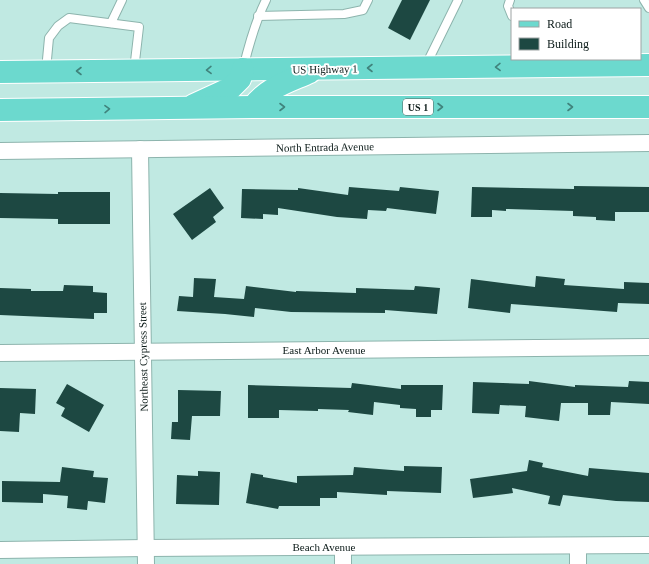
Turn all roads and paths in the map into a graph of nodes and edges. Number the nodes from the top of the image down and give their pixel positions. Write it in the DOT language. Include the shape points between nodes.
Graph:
graph roads {
  1 [pos="122,0"];
  2 [pos="266,0"];
  3 [pos="368,0"];
  4 [pos="458,0"];
  5 [pos="510,0"];
  6 [pos="644,0"];
  7 [pos="649,8"];
  8 [pos="511,14"];
  9 [pos="258,16"];
  10 [pos="110,23"];
  11 [pos="532,63"];
  12 [pos="649,65"];
  13 [pos="425,68"];
  14 [pos="243,69"];
  15 [pos="318,69"];
  16 [pos="45,71"];
  17 [pos="134,71"];
  18 [pos="0,72"];
  19 [pos="649,106"];
  20 [pos="253,107"];
  21 [pos="188,108"];
  22 [pos="0,110"];
  23 [pos="649,143"];
  24 [pos="140,149"];
  25 [pos="0,151"];
  26 [pos="649,347"];
  27 [pos="143,352"];
  28 [pos="0,353"];
  29 [pos="649,545"];
  30 [pos="578,546"];
  31 [pos="343,547"];
  32 [pos="146,548"];
  33 [pos="0,550"];
  34 [pos="146,564"];
  35 [pos="343,564"];
  36 [pos="578,564"];
  1 -- 10 [label="lane"];
  2 -- 9 [label="lane"];
  3 -- 9 [label="lane" via="363,10 344,14"];
  4 -- 13 [label="lane"];
  5 -- 8 [label="lane" via="508,6"];
  6 -- 7 [label="lane"];
  9 -- 14 [label="lane"];
  10 -- 16 [label="lane" via="69,18 58,26 49,38"];
  10 -- 17 [label="lane" via="139,27"];
  11 -- 12 [label="main road, US Highway 1"];
  11 -- 13 [label="main road, US Highway 1, one-way"];
  13 -- 15 [label="main road, US Highway 1, one-way"];
  14 -- 15 [label="main road, US Highway 1"];
  14 -- 17 [label="main road, US Highway 1, one-way"];
  14 -- 21 [label="main road" via="240,79 231,88"];
  15 -- 20 [label="main road" via="270,90"];
  17 -- 16 [label="main road, US Highway 1, one-way"];
  16 -- 18 [label="main road, US Highway 1"];
  20 -- 19 [label="main road, US 1, one-way"];
  20 -- 21 [label="main road, US 1"];
  22 -- 21 [label="main road, US 1, one-way"];
  23 -- 24 [label="street, North Entrada Avenue"];
  24 -- 25 [label="street, North Entrada Avenue"];
  24 -- 27 [label="street, Northeast Cypress Street"];
  26 -- 27 [label="street, East Arbor Avenue"];
  27 -- 28 [label="street, East Arbor Avenue"];
  27 -- 32 [label="street, Northeast Cypress Street"];
  29 -- 30 [label="street, Beach Avenue"];
  30 -- 31 [label="street, Beach Avenue"];
  30 -- 36 [label="street"];
  31 -- 32 [label="street, Beach Avenue"];
  31 -- 35 [label="street"];
  32 -- 33 [label="street, Beach Avenue"];
  32 -- 34 [label="street, Northeast Cypress Street"];
}
